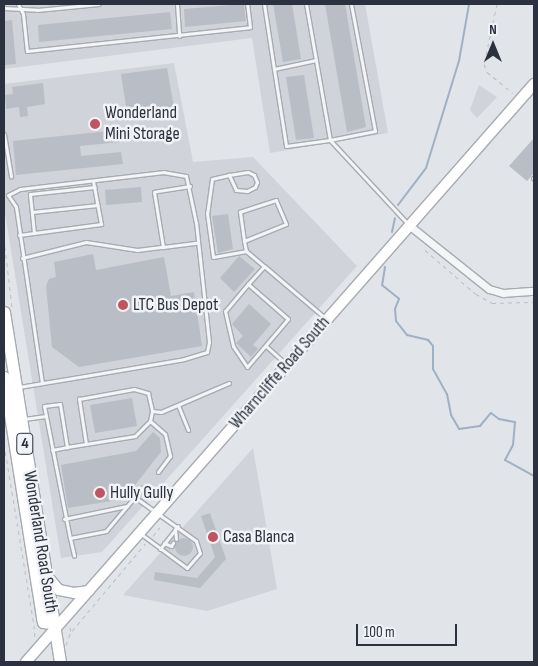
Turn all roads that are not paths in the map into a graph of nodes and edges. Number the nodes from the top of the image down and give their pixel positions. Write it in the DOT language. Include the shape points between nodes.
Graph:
graph roads {
  1 [pos="99,4"];
  2 [pos="176,4"];
  3 [pos="247,4"];
  4 [pos="264,4"];
  5 [pos="306,4"];
  6 [pos="351,4"];
  7 [pos="18,5"];
  8 [pos="4,8"];
  9 [pos="179,36"];
  10 [pos="316,60"];
  11 [pos="274,69"];
  12 [pos="534,84"];
  13 [pos="4,134"];
  14 [pos="330,140"];
  15 [pos="230,174"];
  16 [pos="11,176"];
  17 [pos="93,181"];
  18 [pos="190,186"];
  19 [pos="95,187"];
  20 [pos="6,196"];
  21 [pos="98,205"];
  22 [pos="32,212"];
  23 [pos="410,226"];
  24 [pos="34,233"];
  25 [pos="19,235"];
  26 [pos="244,241"];
  27 [pos="197,243"];
  28 [pos="163,247"];
  29 [pos="246,251"];
  30 [pos="22,258"];
  31 [pos="264,266"];
  32 [pos="248,284"];
  33 [pos="534,291"];
  34 [pos="4,312"];
  35 [pos="327,320"];
  36 [pos="266,346"];
  37 [pos="288,365"];
  38 [pos="4,377"];
  39 [pos="42,383"];
  40 [pos="229,383"];
  41 [pos="11,389"];
  42 [pos="178,405"];
  43 [pos="152,411"];
  44 [pos="46,416"];
  45 [pos="22,420"];
  46 [pos="150,421"];
  47 [pos="188,430"];
  48 [pos="86,444"];
  49 [pos="67,447"];
  50 [pos="52,450"];
  51 [pos="158,472"];
  52 [pos="144,487"];
  53 [pos="136,498"];
  54 [pos="128,505"];
  55 [pos="158,512"];
  56 [pos="64,519"];
  57 [pos="178,526"];
  58 [pos="175,530"];
  59 [pos="140,533"];
  60 [pos="70,538"];
  61 [pos="176,539"];
  62 [pos="164,543"];
  63 [pos="173,543"];
  64 [pos="160,549"];
  65 [pos="74,556"];
  66 [pos="46,576"];
  67 [pos="89,591"];
  68 [pos="53,627"];
  69 [pos="26,662"];
  70 [pos="60,662"];
  1 -- 7 [label="lane" via="37,10"];
  2 -- 9 [label="lane"];
  3 -- 9 [label="lane" via="250,27"];
  4 -- 11 [label="lane"];
  5 -- 10 [label="lane"];
  6 -- 14 [label="lane" via="375,131"];
  7 -- 8 [label="lane"];
  7 -- 9 [label="lane" via="23,14 27,51"];
  10 -- 11 [label="lane"];
  10 -- 14 [label="lane"];
  11 -- 14 [label="lane" via="286,146"];
  12 -- 23 [label="main road, Wharncliffe Road South"];
  13 -- 16 [label="lane"];
  14 -- 23 [label="lane"];
  15 -- 15 [label="lane" via="236,190 247,191 255,187 254,175 248,172"];
  15 -- 29 [label="lane" via="212,180 207,213 214,257"];
  17 -- 18 [label="lane" via="172,172 186,176"];
  17 -- 19 [label="lane"];
  17 -- 20 [label="lane" via="20,189"];
  18 -- 27 [label="lane"];
  18 -- 28 [label="lane" via="154,192"];
  19 -- 21 [label="lane"];
  19 -- 22 [label="lane" via="30,194"];
  20 -- 25 [label="lane" via="16,207"];
  21 -- 22 [label="lane"];
  21 -- 24 [label="lane" via="101,224"];
  22 -- 24 [label="lane"];
  23 -- 33 [label="street" via="489,289 503,293"];
  23 -- 35 [label="main road, Wharncliffe Road South"];
  24 -- 25 [label="lane"];
  25 -- 30 [label="lane"];
  26 -- 26 [label="lane" via="240,212 276,200 286,224"];
  26 -- 29 [label="lane"];
  27 -- 28 [label="lane"];
  27 -- 39 [label="lane" via="209,342 207,352 184,359"];
  28 -- 30 [label="lane" via="138,250 86,242"];
  29 -- 31 [label="lane"];
  30 -- 39 [label="lane"];
  31 -- 32 [label="lane"];
  31 -- 35 [label="lane"];
  32 -- 36 [label="lane" via="288,319"];
  32 -- 36 [label="lane" via="224,311 232,346 247,367"];
  34 -- 41 [label="main road, Wonderland Road South / 4"];
  35 -- 37 [label="main road, Wharncliffe Road South"];
  36 -- 37 [label="lane"];
  37 -- 55 [label="main road, Wharncliffe Road South"];
  38 -- 41 [label="main road, Wonderland Road South / 4"];
  39 -- 41 [label="lane"];
  40 -- 42 [label="lane"];
  41 -- 45 [label="main road, Wonderland Road South / 4"];
  41 -- 68 [label="main road, Wonderland Road South / 4" via="42,618"];
  42 -- 43 [label="lane" via="161,412"];
  42 -- 47 [label="lane"];
  43 -- 46 [label="lane"];
  43 -- 48 [label="lane" via="148,393 134,389 79,399"];
  44 -- 45 [label="lane"];
  44 -- 49 [label="lane" via="44,406 60,404"];
  44 -- 50 [label="lane"];
  45 -- 66 [label="main road, Wonderland Road South / 4"];
  46 -- 48 [label="lane" via="135,436"];
  46 -- 51 [label="lane" via="165,434 170,456"];
  48 -- 49 [label="lane"];
  49 -- 50 [label="lane"];
  50 -- 56 [label="lane"];
  52 -- 53 [label="lane"];
  53 -- 54 [label="lane"];
  53 -- 55 [label="lane"];
  54 -- 56 [label="lane"];
  54 -- 60 [label="lane" via="106,530"];
  55 -- 57 [label="lane"];
  55 -- 59 [label="main road, Wharncliffe Road South"];
  56 -- 60 [label="lane"];
  57 -- 58 [label="lane"];
  57 -- 64 [label="lane" via="196,541 200,553 187,568"];
  58 -- 61 [label="lane"];
  58 -- 62 [label="lane"];
  59 -- 64 [label="lane"];
  59 -- 67 [label="main road, Wharncliffe Road South"];
  60 -- 65 [label="lane"];
  62 -- 63 [label="lane" via="171,546"];
  62 -- 64 [label="lane"];
  66 -- 67 [label="main road" via="59,590 74,594"];
  66 -- 68 [label="main road, Wonderland Road South / 4" via="54,615"];
  67 -- 68 [label="main road, Wharncliffe Road South"];
  68 -- 69 [label="main road, Wharncliffe Road South"];
  68 -- 70 [label="main road, Wonderland Road South / 4"];
}
